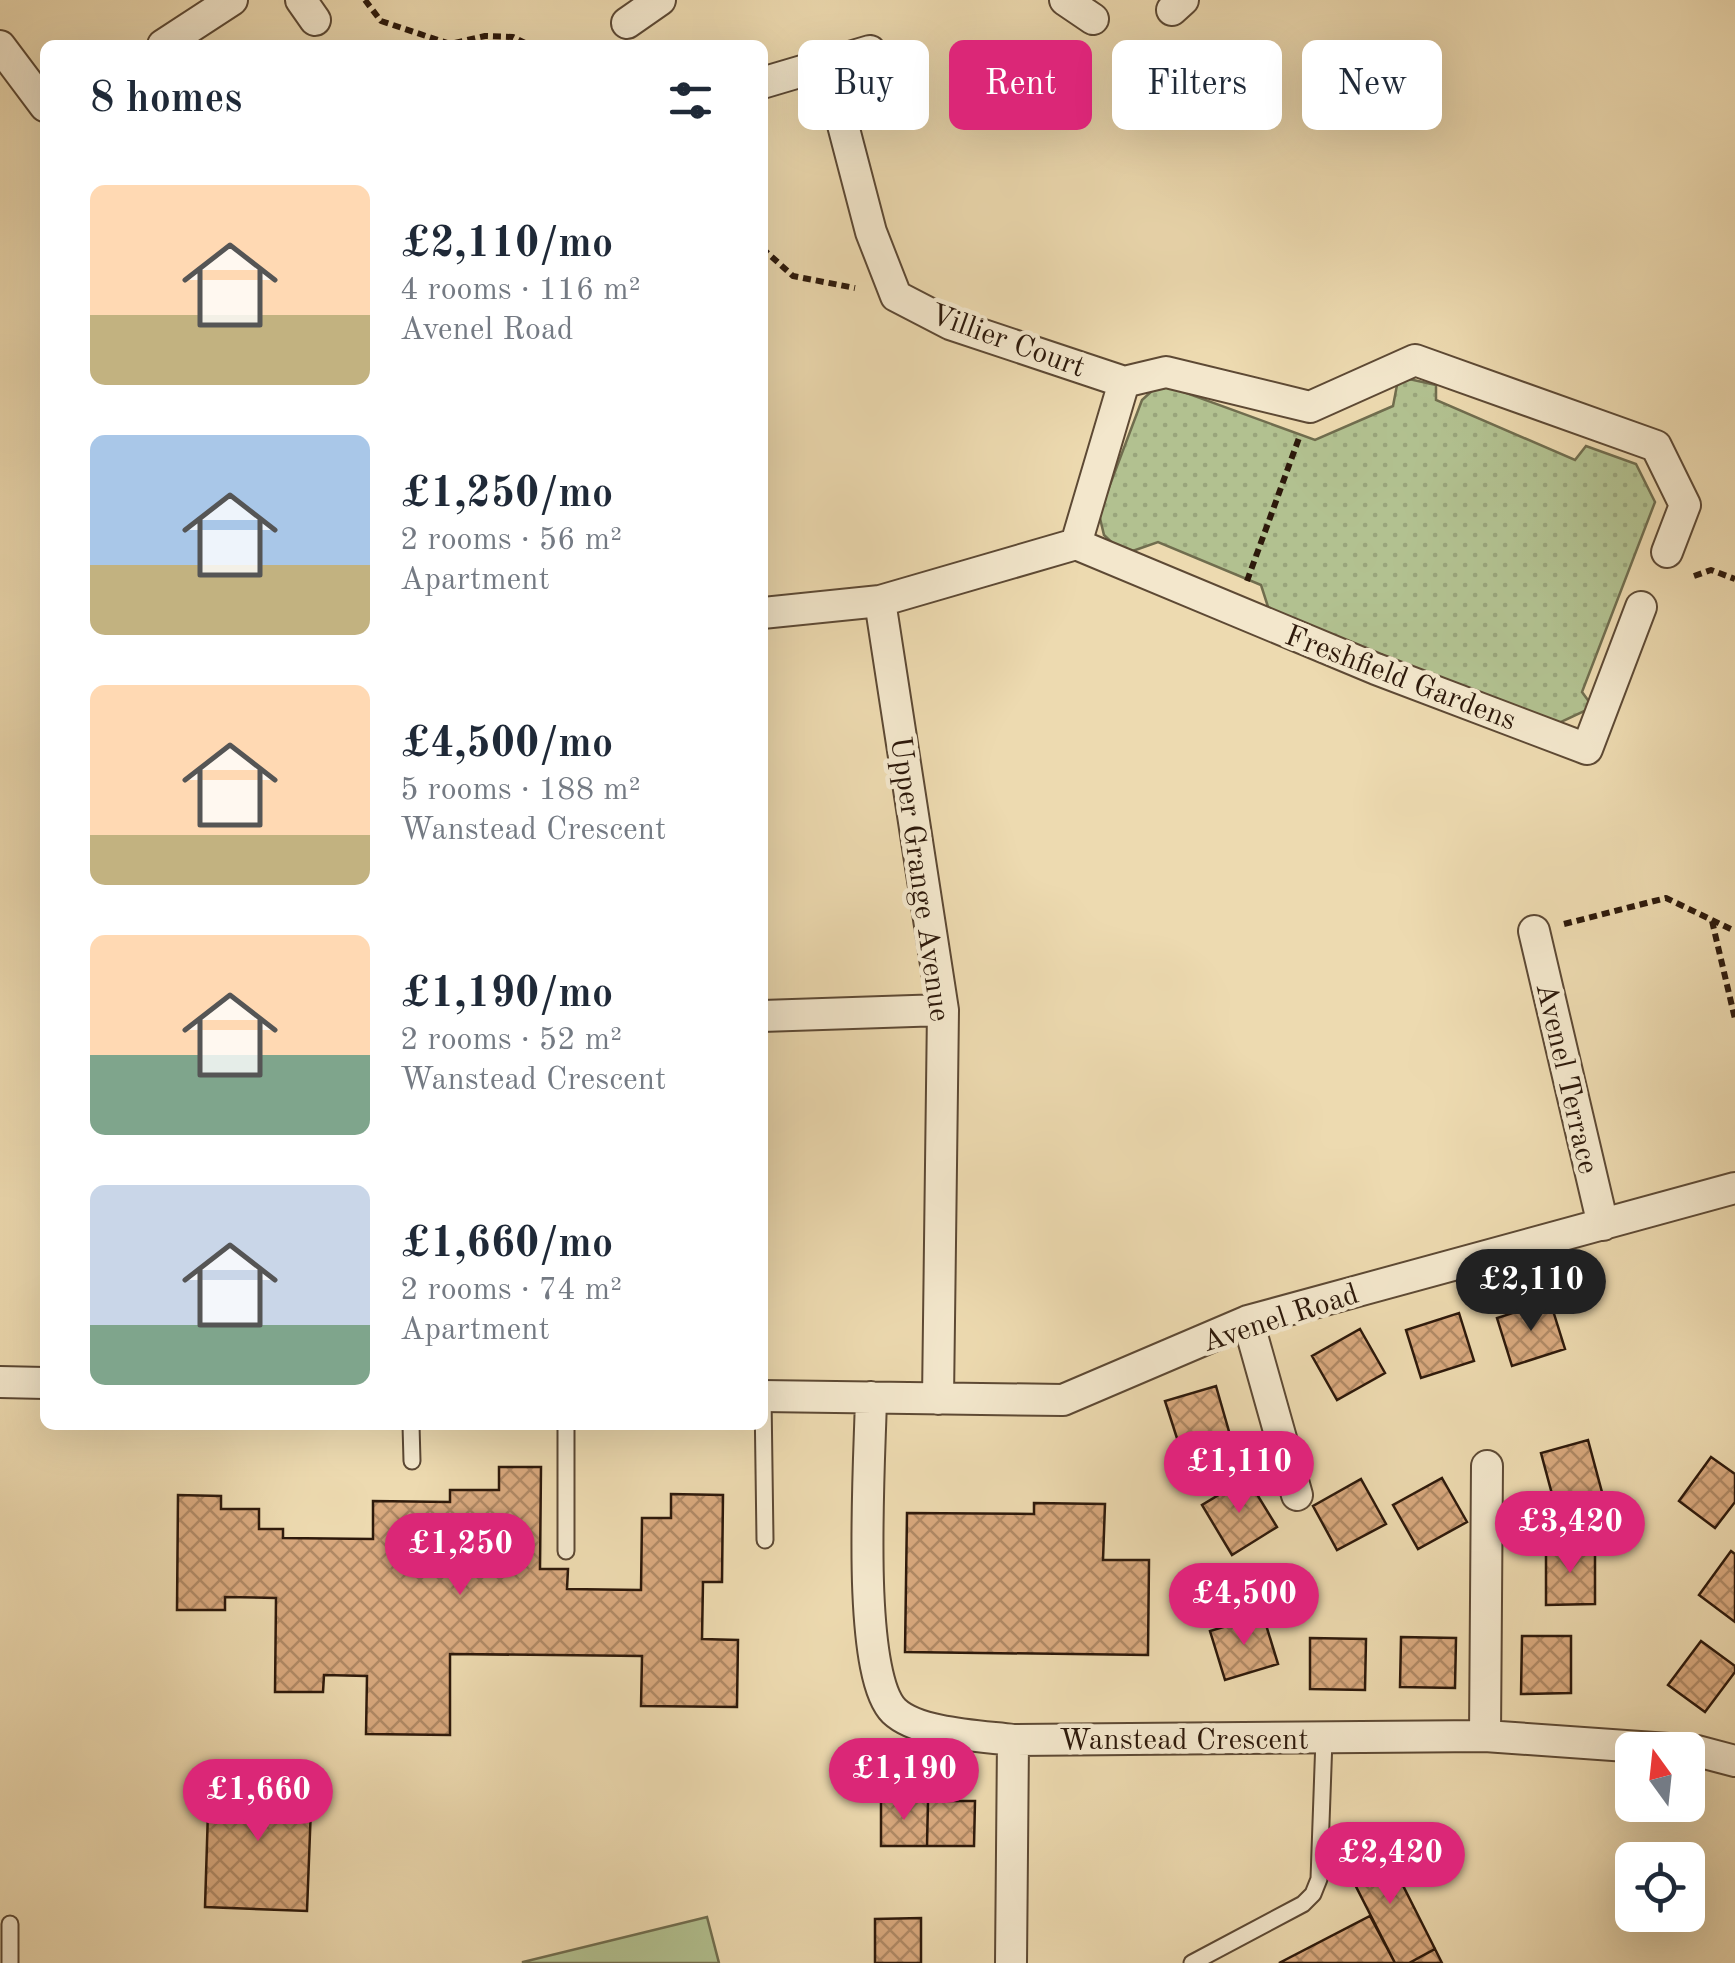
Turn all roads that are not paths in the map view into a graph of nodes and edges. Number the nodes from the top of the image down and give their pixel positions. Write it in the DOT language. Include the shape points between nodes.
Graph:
graph roads {
  1 [pos="232,0"];
  2 [pos="660,0"];
  3 [pos="1066,0"];
  4 [pos="1093,19"];
  5 [pos="628,23"];
  6 [pos="171,40"];
  7 [pos="0,46"];
  8 [pos="798,72"];
  9 [pos="768,81"];
  10 [pos="40,99"];
  11 [pos="844,130"];
  12 [pos="1124,382"];
  13 [pos="1076,544"];
  14 [pos="1667,552"];
  15 [pos="880,600"];
  16 [pos="1640,606"];
  17 [pos="768,613"];
  18 [pos="1534,931"];
  19 [pos="943,1010"];
  20 [pos="768,1016"];
  21 [pos="1735,1188"];
  22 [pos="1604,1225"];
  23 [pos="1248,1321"];
  24 [pos="0,1382"];
  25 [pos="40,1383"];
  26 [pos="768,1396"];
  27 [pos="871,1398"];
  28 [pos="938,1399"];
  29 [pos="411,1430"];
  30 [pos="566,1430"];
  31 [pos="763,1430"];
  32 [pos="412,1461"];
  33 [pos="1487,1466"];
  34 [pos="1297,1495"];
  35 [pos="765,1540"];
  36 [pos="566,1551"];
  37 [pos="1485,1736"];
  38 [pos="1324,1739"];
  39 [pos="1013,1740"];
  40 [pos="1735,1761"];
  41 [pos="10,1924"];
  42 [pos="10,1963"];
  43 [pos="1011,1963"];
  44 [pos="1192,1963"];
  1 -- 6 [label="street"];
  2 -- 5 [label="street"];
  3 -- 4 [label="street"];
  7 -- 10 [label="street"];
  8 -- 9 [label="street"];
  11 -- 12 [label="street, Villier Court" via="896,296 950,324"];
  12 -- 13 [label="street"];
  12 -- 14 [label="street" via="1166,372 1310,407 1416,360 1656,446 1685,506"];
  13 -- 15 [label="street"];
  13 -- 16 [label="street, Freshfield Gardens" via="1587,749"];
  15 -- 17 [label="street"];
  15 -- 19 [label="street, Upper Grange Avenue"];
  18 -- 22 [label="street, Avenel Terrace"];
  19 -- 20 [label="street"];
  19 -- 28 [label="street, Upper Grange Avenue"];
  21 -- 22 [label="street, Avenel Road"];
  22 -- 23 [label="street, Avenel Road"];
  23 -- 28 [label="street, Avenel Road" via="1063,1400"];
  23 -- 34 [label="street"];
  24 -- 25 [label="street"];
  26 -- 27 [label="street, Avenel Road"];
  27 -- 28 [label="street, Avenel Road"];
  27 -- 39 [label="street, Wanstead Crescent" via="868,1622 882,1690 894,1711 917,1723"];
  29 -- 32 [label="lane"];
  30 -- 36 [label="lane"];
  31 -- 35 [label="lane"];
  33 -- 37 [label="street"];
  37 -- 38 [label="street, Wanstead Crescent"];
  37 -- 40 [label="street, Wanstead Crescent" via="1698,1750"];
  38 -- 39 [label="street, Wanstead Crescent"];
  38 -- 44 [label="lane" via="1321,1858 1313,1894"];
  39 -- 43 [label="street"];
  41 -- 42 [label="lane"];
}
